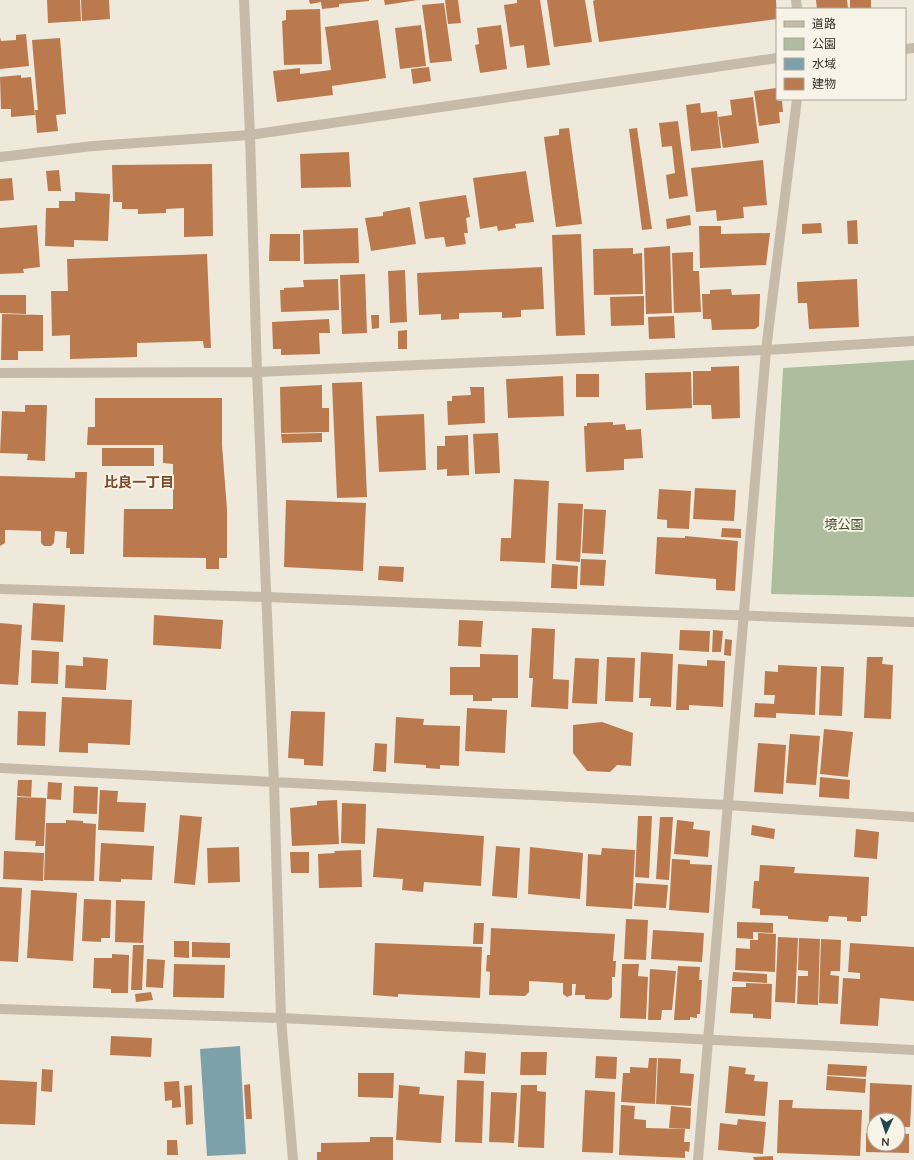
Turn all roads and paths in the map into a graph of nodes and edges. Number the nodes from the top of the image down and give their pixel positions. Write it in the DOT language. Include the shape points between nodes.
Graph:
graph roads {
  1 [pos="244,0"];
  2 [pos="776,58"];
  3 [pos="797,100"];
  4 [pos="250,135"];
  5 [pos="0,156"];
  6 [pos="914,341"];
  7 [pos="766,350"];
  8 [pos="257,372"];
  9 [pos="0,373"];
  10 [pos="0,589"];
  11 [pos="266,597"];
  12 [pos="742,614"];
  13 [pos="914,622"];
  14 [pos="0,768"];
  15 [pos="274,783"];
  16 [pos="727,805"];
  17 [pos="914,817"];
  18 [pos="0,1009"];
  19 [pos="281,1018"];
  20 [pos="708,1041"];
  21 [pos="914,1050"];
  22 [pos="293,1160"];
  23 [pos="698,1160"];
  1 -- 4 [label="street"];
  2 -- 4 [label="street"];
  3 -- 7 [label="street"];
  4 -- 5 [label="street" via="92,146"];
  4 -- 8 [label="street"];
  6 -- 7 [label="street"];
  7 -- 8 [label="street"];
  7 -- 12 [label="street"];
  8 -- 9 [label="street"];
  8 -- 11 [label="street"];
  10 -- 11 [label="street"];
  11 -- 12 [label="street"];
  11 -- 15 [label="street"];
  12 -- 13 [label="street"];
  12 -- 16 [label="street"];
  14 -- 15 [label="street"];
  15 -- 16 [label="street"];
  15 -- 19 [label="street"];
  16 -- 17 [label="street"];
  16 -- 20 [label="street"];
  18 -- 19 [label="street"];
  19 -- 20 [label="street"];
  19 -- 22 [label="street"];
  20 -- 21 [label="street"];
  20 -- 23 [label="street"];
}
